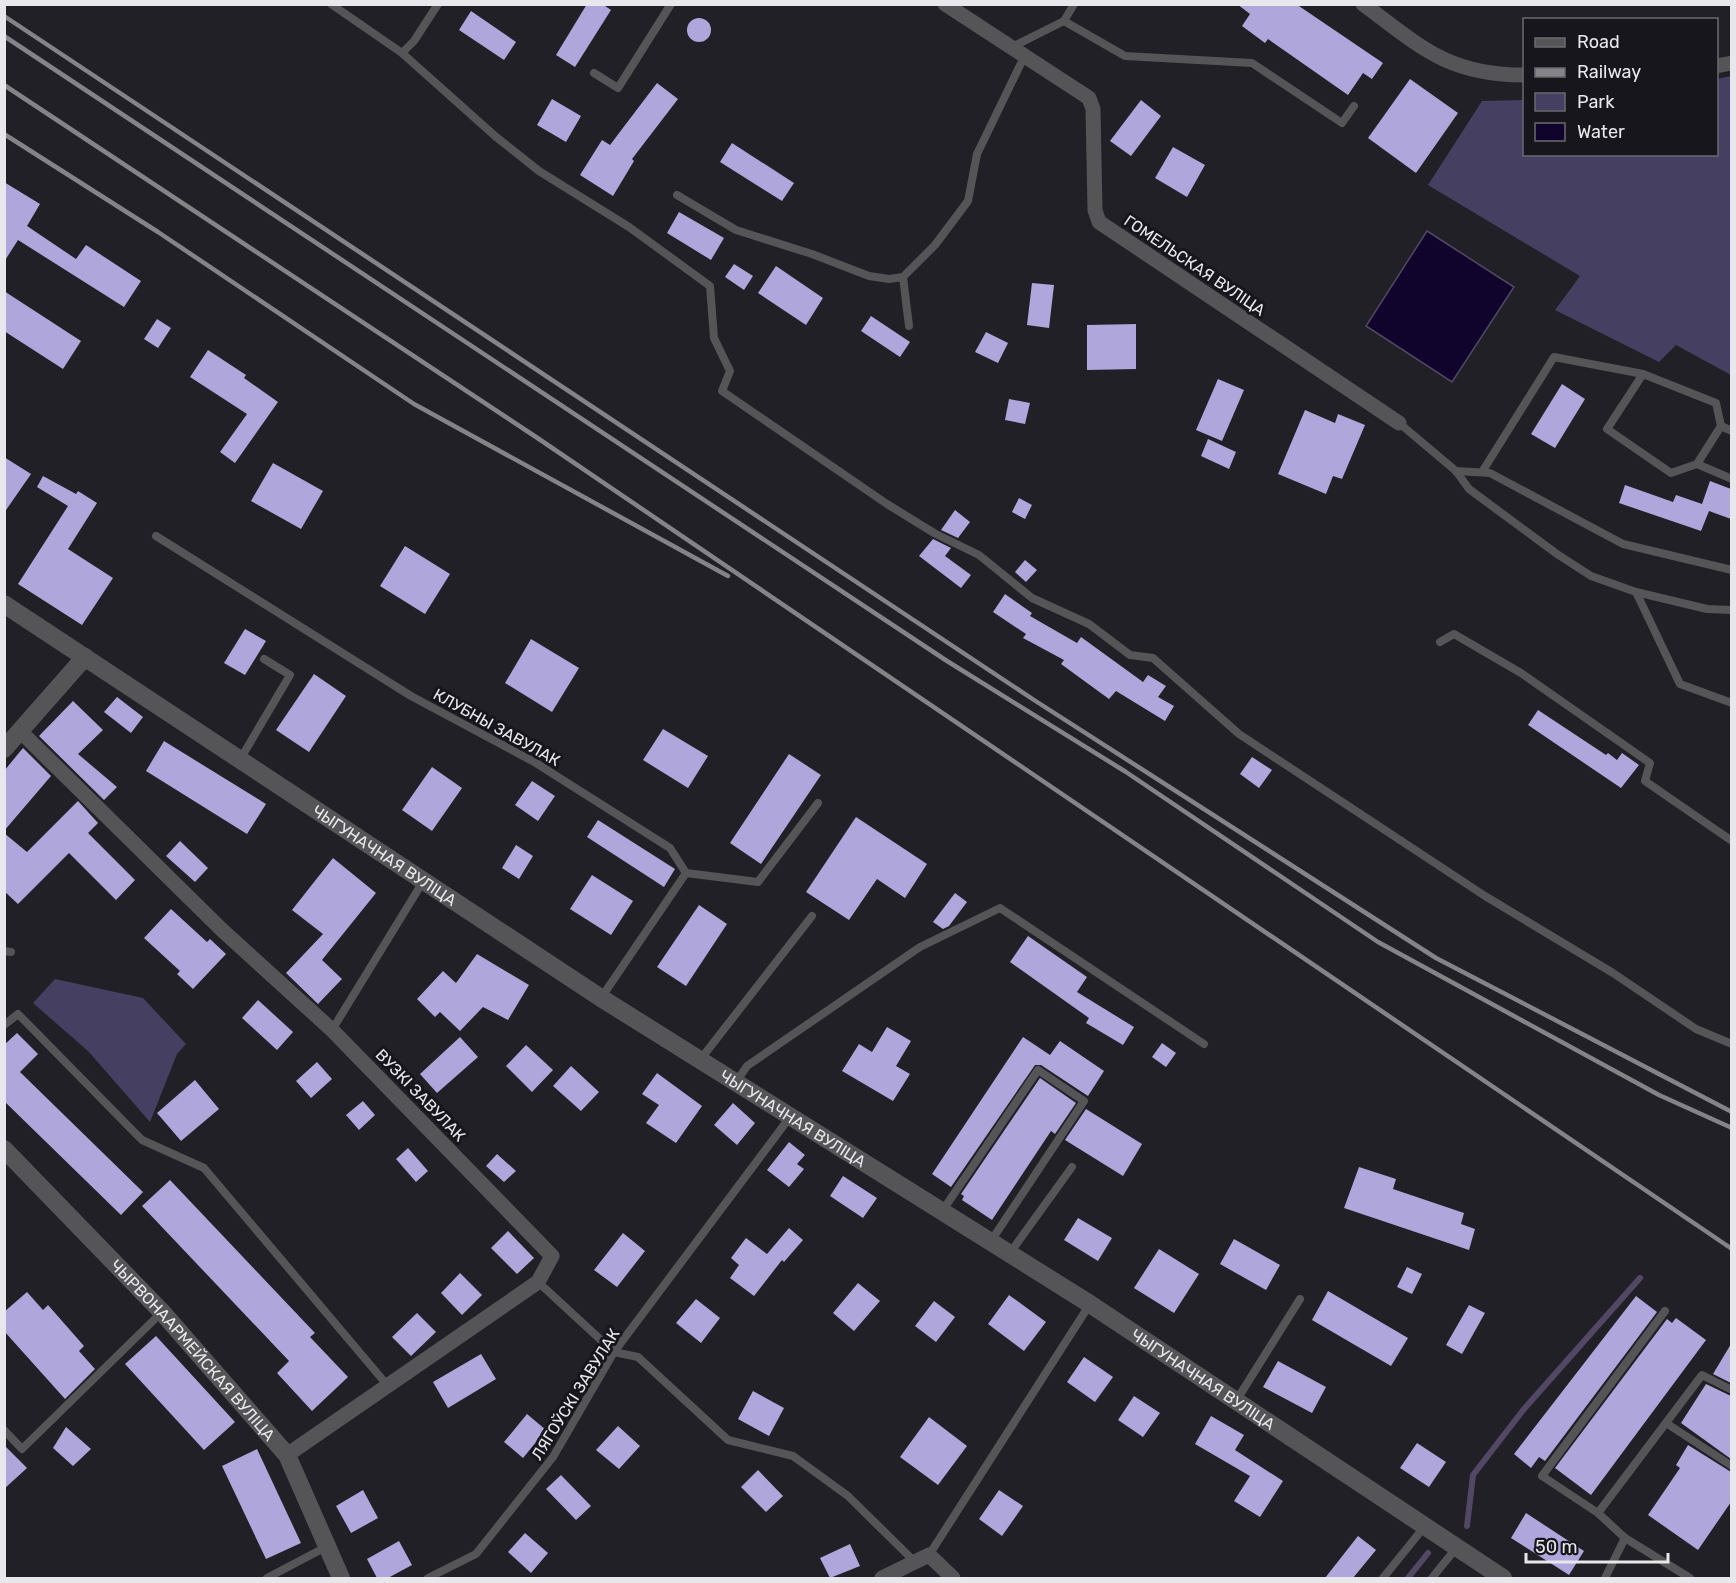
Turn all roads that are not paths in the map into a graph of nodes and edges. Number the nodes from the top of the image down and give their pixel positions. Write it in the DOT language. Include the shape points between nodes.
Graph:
graph roads {
  1 [pos="331,4"];
  2 [pos="438,4"];
  3 [pos="671,4"];
  4 [pos="945,4"];
  5 [pos="1074,4"];
  6 [pos="1363,4"];
  7 [pos="1064,21"];
  8 [pos="1019,51"];
  9 [pos="402,53"];
  10 [pos="594,74"];
  11 [pos="1523,75"];
  12 [pos="1354,106"];
  13 [pos="677,195"];
  14 [pos="903,277"];
  15 [pos="909,326"];
  16 [pos="1643,374"];
  17 [pos="1399,423"];
  18 [pos="1721,426"];
  19 [pos="1731,431"];
  20 [pos="1697,464"];
  21 [pos="1456,471"];
  22 [pos="1482,472"];
  23 [pos="1731,479"];
  24 [pos="156,536"];
  25 [pos="1731,570"];
  26 [pos="1636,592"];
  27 [pos="4,604"];
  28 [pos="1731,610"];
  29 [pos="1440,642"];
  30 [pos="85,657"];
  31 [pos="264,659"];
  32 [pos="1731,703"];
  33 [pos="19,730"];
  34 [pos="4,749"];
  35 [pos="241,758"];
  36 [pos="818,803"];
  37 [pos="1731,841"];
  38 [pos="687,873"];
  39 [pos="424,880"];
  40 [pos="812,916"];
  41 [pos="601,998"];
  42 [pos="4,1025"];
  43 [pos="332,1030"];
  44 [pos="1204,1044"];
  45 [pos="1731,1044"];
  46 [pos="700,1060"];
  47 [pos="736,1082"];
  48 [pos="791,1116"];
  49 [pos="4,1149"];
  50 [pos="1072,1167"];
  51 [pos="943,1210"];
  52 [pos="991,1241"];
  53 [pos="1010,1253"];
  54 [pos="538,1282"];
  55 [pos="1300,1299"];
  56 [pos="1089,1304"];
  57 [pos="1665,1311"];
  58 [pos="162,1312"];
  59 [pos="614,1352"];
  60 [pos="388,1386"];
  61 [pos="1731,1390"];
  62 [pos="1236,1401"];
  63 [pos="1666,1423"];
  64 [pos="4,1430"];
  65 [pos="287,1455"];
  66 [pos="1731,1466"];
  67 [pos="1598,1513"];
  68 [pos="1425,1526"];
  69 [pos="1625,1538"];
  70 [pos="327,1546"];
  71 [pos="1457,1547"];
  72 [pos="929,1555"];
  73 [pos="915,1562"];
  74 [pos="267,1578"];
  75 [pos="341,1578"];
  76 [pos="428,1578"];
  77 [pos="882,1578"];
  78 [pos="953,1578"];
  79 [pos="1383,1578"];
  80 [pos="1432,1578"];
  81 [pos="1503,1578"];
  82 [pos="1605,1578"];
  83 [pos="1690,1578"];
  1 -- 9 [label="lane"];
  2 -- 9 [label="lane"];
  3 -- 10 [label="lane" via="618,88"];
  4 -- 8 [label="street, ГОМЕЛЬСКАЯ ВУЛІЦА"];
  5 -- 7 [label="lane"];
  6 -- 11 [label="street" via="1433,56 1472,72"];
  7 -- 8 [label="lane"];
  7 -- 12 [label="lane" via="1125,56 1252,63 1342,123"];
  8 -- 14 [label="lane" via="977,154 968,201 935,245"];
  8 -- 17 [label="street, ГОМЕЛЬСКАЯ ВУЛІЦА" via="1089,98 1093,109 1095,210 1100,222"];
  9 -- 45 [label="lane" via="539,171 629,226 710,286 714,338 730,371 722,391 887,504 980,555 1032,598 1089,624 1130,655 1153,658 1239,734 1696,1029"];
  13 -- 14 [label="lane" via="736,230 869,276"];
  14 -- 15 [label="lane"];
  16 -- 18 [label="lane" via="1716,404"];
  16 -- 20 [label="lane" via="1607,429 1671,473"];
  16 -- 22 [label="lane" via="1554,357"];
  17 -- 21 [label="lane"];
  18 -- 19 [label="lane"];
  18 -- 20 [label="lane"];
  20 -- 23 [label="lane"];
  21 -- 22 [label="lane"];
  21 -- 26 [label="lane" via="1469,489 1557,554 1591,576"];
  22 -- 25 [label="lane" via="1623,544"];
  24 -- 38 [label="lane, КЛУБНЫ ЗАВУЛАК" via="411,696 536,762 670,848"];
  26 -- 28 [label="lane" via="1707,609"];
  26 -- 32 [label="lane" via="1680,684"];
  27 -- 30 [label="street, ЧЫГУНАЧНАЯ ВУЛІЦА"];
  29 -- 37 [label="lane" via="1454,634 1521,673 1650,763 1645,781"];
  30 -- 33 [label="street"];
  30 -- 35 [label="street, ЧЫГУНАЧНАЯ ВУЛІЦА"];
  31 -- 35 [label="lane" via="290,675"];
  33 -- 34 [label="street"];
  33 -- 43 [label="street, ВУЗКІ ЗАВУЛАК" via="222,930"];
  35 -- 39 [label="street, ЧЫГУНАЧНАЯ ВУЛІЦА"];
  36 -- 38 [label="lane" via="758,882"];
  38 -- 41 [label="lane"];
  39 -- 41 [label="street, ЧЫГУНАЧНАЯ ВУЛІЦА"];
  39 -- 43 [label="lane"];
  40 -- 46 [label="lane"];
  41 -- 46 [label="street, ЧЫГУНАЧНАЯ ВУЛІЦА"];
  42 -- 60 [label="lane" via="18,1014 142,1140 204,1168"];
  43 -- 54 [label="street, ВУЗКІ ЗАВУЛАК" via="552,1256"];
  44 -- 47 [label="lane" via="1000,908 920,947 747,1065"];
  46 -- 47 [label="street, ЧЫГУНАЧНАЯ ВУЛІЦА"];
  47 -- 48 [label="street, ЧЫГУНАЧНАЯ ВУЛІЦА"];
  48 -- 51 [label="street, ЧЫГУНАЧНАЯ ВУЛІЦА"];
  48 -- 59 [label="lane, ЛЯГОЎСКІ ЗАВУЛАК"];
  49 -- 58 [label="street, ЧЫРВОНААРМЕЙСКАЯ ВУЛІЦА"];
  50 -- 53 [label="lane"];
  51 -- 52 [label="street, ЧЫГУНАЧНАЯ ВУЛІЦА"];
  51 -- 52 [label="lane" via="1038,1070 1084,1101"];
  52 -- 53 [label="street, ЧЫГУНАЧНАЯ ВУЛІЦА"];
  53 -- 56 [label="street, ЧЫГУНАЧНАЯ ВУЛІЦА"];
  54 -- 59 [label="lane"];
  54 -- 60 [label="street, ВУЗКІ ЗАВУЛАК"];
  55 -- 62 [label="lane"];
  56 -- 62 [label="street, ЧЫГУНАЧНАЯ ВУЛІЦА"];
  56 -- 72 [label="lane"];
  57 -- 67 [label="lane" via="1542,1476"];
  58 -- 64 [label="lane" via="22,1449"];
  58 -- 65 [label="street, ЧЫРВОНААРМЕЙСКАЯ ВУЛІЦА"];
  59 -- 73 [label="lane" via="638,1357 728,1440 794,1456 848,1496"];
  59 -- 76 [label="lane, ЛЯГОЎСКІ ЗАВУЛАК" via="553,1457 476,1554"];
  60 -- 65 [label="street, ВУЗКІ ЗАВУЛАК"];
  61 -- 63 [label="lane" via="1702,1375"];
  62 -- 68 [label="street, ЧЫГУНАЧНАЯ ВУЛІЦА"];
  63 -- 66 [label="lane"];
  63 -- 67 [label="lane"];
  65 -- 70 [label="street, ЧЫРВОНААРМЕЙСКАЯ ВУЛІЦА"];
  67 -- 69 [label="lane"];
  68 -- 71 [label="street, ЧЫГУНАЧНАЯ ВУЛІЦА"];
  68 -- 79 [label="lane"];
  69 -- 82 [label="lane"];
  69 -- 83 [label="lane"];
  70 -- 74 [label="lane"];
  70 -- 75 [label="street, ЧЫРВОНААРМЕЙСКАЯ ВУЛІЦА"];
  71 -- 80 [label="lane"];
  71 -- 81 [label="street, ЧЫГУНАЧНАЯ ВУЛІЦА"];
  72 -- 73 [label="street"];
  72 -- 78 [label="street"];
  73 -- 77 [label="street"];
}
